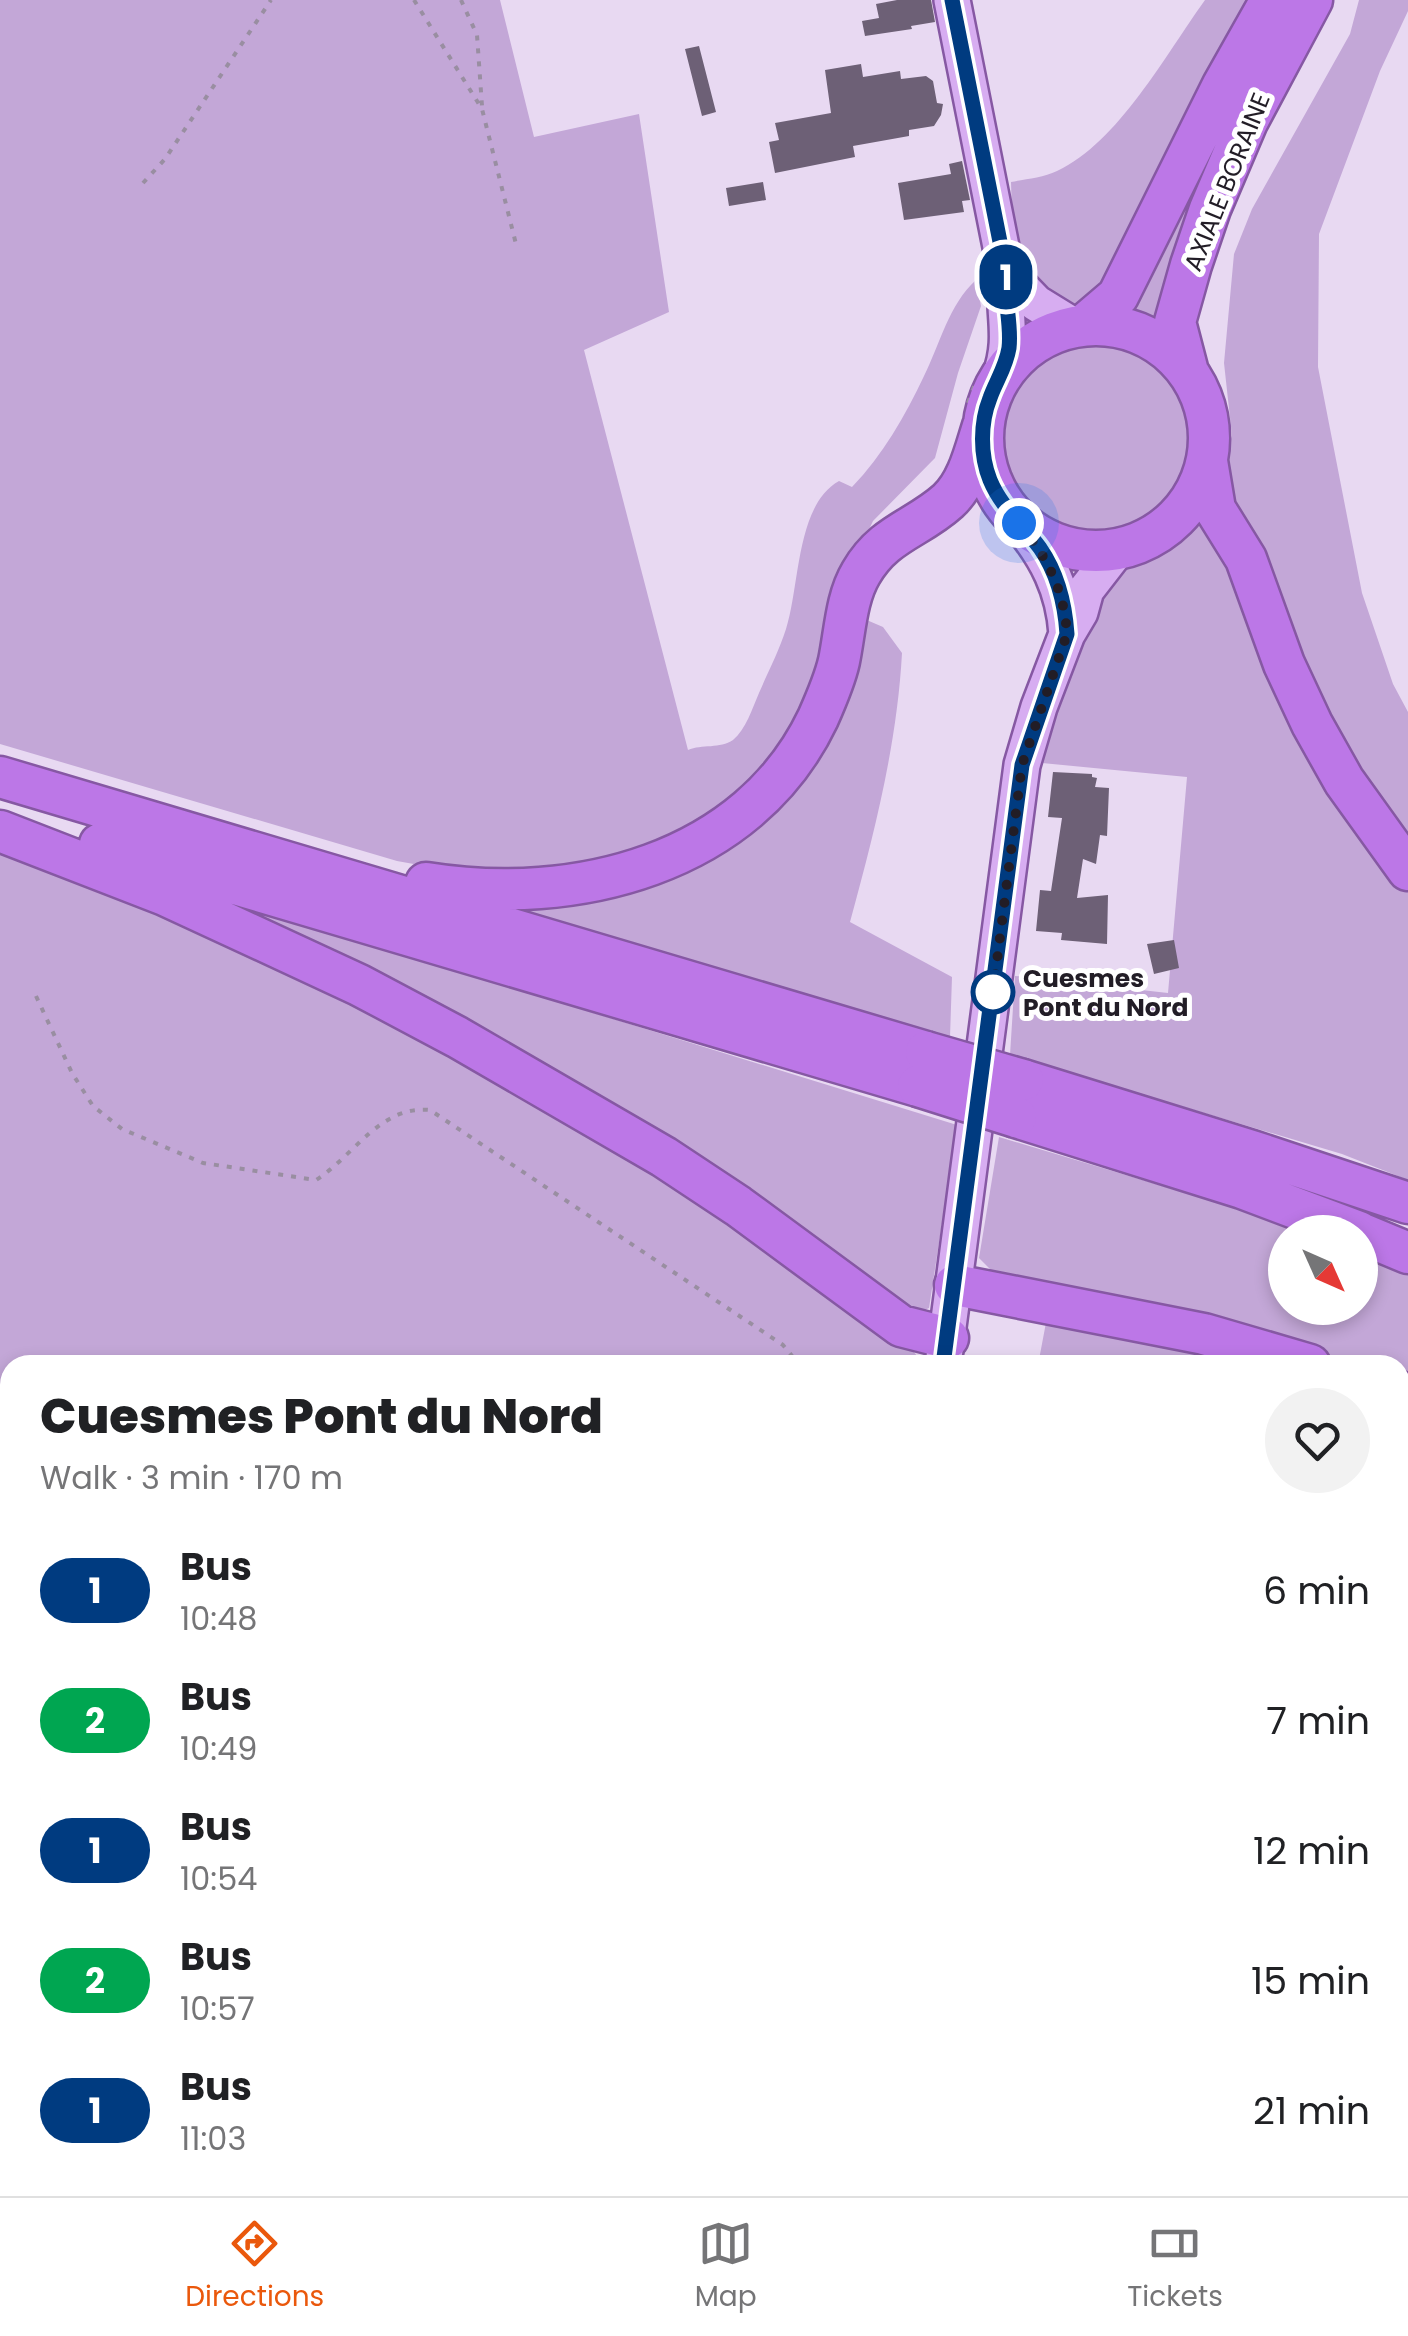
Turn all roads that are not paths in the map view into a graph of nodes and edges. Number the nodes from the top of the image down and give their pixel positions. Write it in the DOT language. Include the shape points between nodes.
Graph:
graph roads {
  1 [pos="952,0"];
  2 [pos="1271,0"];
  3 [pos="1312,0"];
  4 [pos="1006,272"];
  5 [pos="1080,326"];
  6 [pos="1188,372"];
  7 [pos="1000,377"];
  8 [pos="983,426"];
  9 [pos="1207,461"];
  10 [pos="1019,523"];
  11 [pos="1117,550"];
  12 [pos="1067,634"];
  13 [pos="0,778"];
  14 [pos="0,814"];
  15 [pos="0,831"];
  16 [pos="1408,870"];
  17 [pos="345,880"];
  18 [pos="922,1069"];
  19 [pos="1020,1099"];
  20 [pos="1408,1204"];
  21 [pos="1312,1215"];
  22 [pos="1378,1241"];
  23 [pos="1408,1253"];
  24 [pos="955,1285"];
  25 [pos="945,1352"];
  26 [pos="1276,1355"];
  1 -- 4 [label="main road"];
  2 -- 5 [label="highway, AXIALE BORAINE" via="1118,296"];
  3 -- 6 [label="highway, AXIALE BORAINE" via="1240,136 1191,265 1176,322"];
  4 -- 5 [label="main road" via="1036,303"];
  4 -- 7 [label="main road" via="1010,346"];
  5 -- 6 [label="highway" via="1108,325 1153,340"];
  5 -- 7 [label="highway" via="1032,344"];
  6 -- 9 [label="highway" via="1206,414"];
  7 -- 8 [label="highway"];
  8 -- 10 [label="highway" via="990,479"];
  8 -- 17 [label="highway" via="950,500 893,535 858,578 838,665 817,720 787,766 711,836 626,874 543,889"];
  9 -- 11 [label="highway" via="1176,519"];
  9 -- 16 [label="highway" via="1216,508 1246,559 1312,724"];
  10 -- 11 [label="highway" via="1055,544"];
  10 -- 12 [label="main road" via="1050,564"];
  11 -- 12 [label="main road" via="1086,590"];
  12 -- 24 [label="main road" via="1022,765"];
  13 -- 17 [label="highway"];
  14 -- 18 [label="highway"];
  15 -- 25 [label="highway" via="165,894 457,1037 709,1186"];
  17 -- 18 [label="highway"];
  18 -- 19 [label="highway, bridge"];
  19 -- 20 [label="highway" via="1252,1151"];
  19 -- 21 [label="highway"];
  22 -- 23 [label="highway"];
  24 -- 25 [label="main road"];
  24 -- 26 [label="highway" via="1204,1334"];
}
